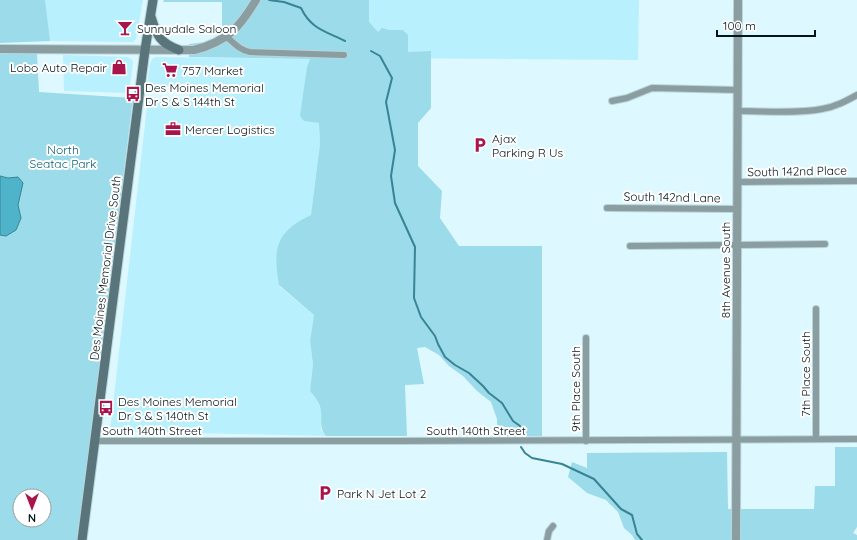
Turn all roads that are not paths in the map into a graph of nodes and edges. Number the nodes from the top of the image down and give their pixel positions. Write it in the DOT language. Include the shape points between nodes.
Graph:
graph roads {
  1 [pos="153,0"];
  2 [pos="256,0"];
  3 [pos="738,0"];
  4 [pos="150,15"];
  5 [pos="227,37"];
  6 [pos="0,49"];
  7 [pos="145,50"];
  8 [pos="179,50"];
  9 [pos="344,54"];
  10 [pos="738,90"];
  11 [pos="857,95"];
  12 [pos="612,101"];
  13 [pos="738,111"];
  14 [pos="856,181"];
  15 [pos="738,182"];
  16 [pos="607,208"];
  17 [pos="738,209"];
  18 [pos="825,244"];
  19 [pos="630,246"];
  20 [pos="737,246"];
  21 [pos="816,309"];
  22 [pos="586,338"];
  23 [pos="857,439"];
  24 [pos="736,440"];
  25 [pos="816,440"];
  26 [pos="95,441"];
  27 [pos="586,441"];
  28 [pos="553,526"];
  29 [pos="82,540"];
  30 [pos="547,540"];
  31 [pos="736,540"];
  1 -- 4 [label="main road, Des Moines Memorial Drive South"];
  2 -- 5 [label="street" via="240,24"];
  3 -- 10 [label="street, 8th Avenue South"];
  4 -- 7 [label="main road, Des Moines Memorial Drive South"];
  4 -- 8 [label="main road" via="162,41"];
  5 -- 8 [label="street" via="206,47"];
  5 -- 9 [label="street" via="243,51"];
  6 -- 7 [label="street"];
  7 -- 8 [label="street"];
  7 -- 26 [label="main road, Des Moines Memorial Drive South"];
  10 -- 12 [label="street" via="652,88"];
  10 -- 13 [label="street, 8th Avenue South"];
  11 -- 13 [label="street" via="822,109"];
  13 -- 15 [label="street, 8th Avenue South"];
  14 -- 15 [label="street, South 142nd Place"];
  15 -- 17 [label="street, 8th Avenue South"];
  16 -- 17 [label="street, South 142nd Lane"];
  17 -- 20 [label="street, 8th Avenue South"];
  18 -- 20 [label="street"];
  19 -- 20 [label="street"];
  20 -- 24 [label="street, 8th Avenue South"];
  21 -- 25 [label="street, 7th Place South"];
  22 -- 27 [label="street, 9th Place South"];
  23 -- 25 [label="street, South 140th Street"];
  24 -- 25 [label="street, South 140th Street"];
  24 -- 27 [label="street, South 140th Street"];
  24 -- 31 [label="street, 8th Avenue South"];
  26 -- 27 [label="street, South 140th Street"];
  26 -- 29 [label="main road, Des Moines Memorial Drive South"];
  28 -- 30 [label="street"];
}
